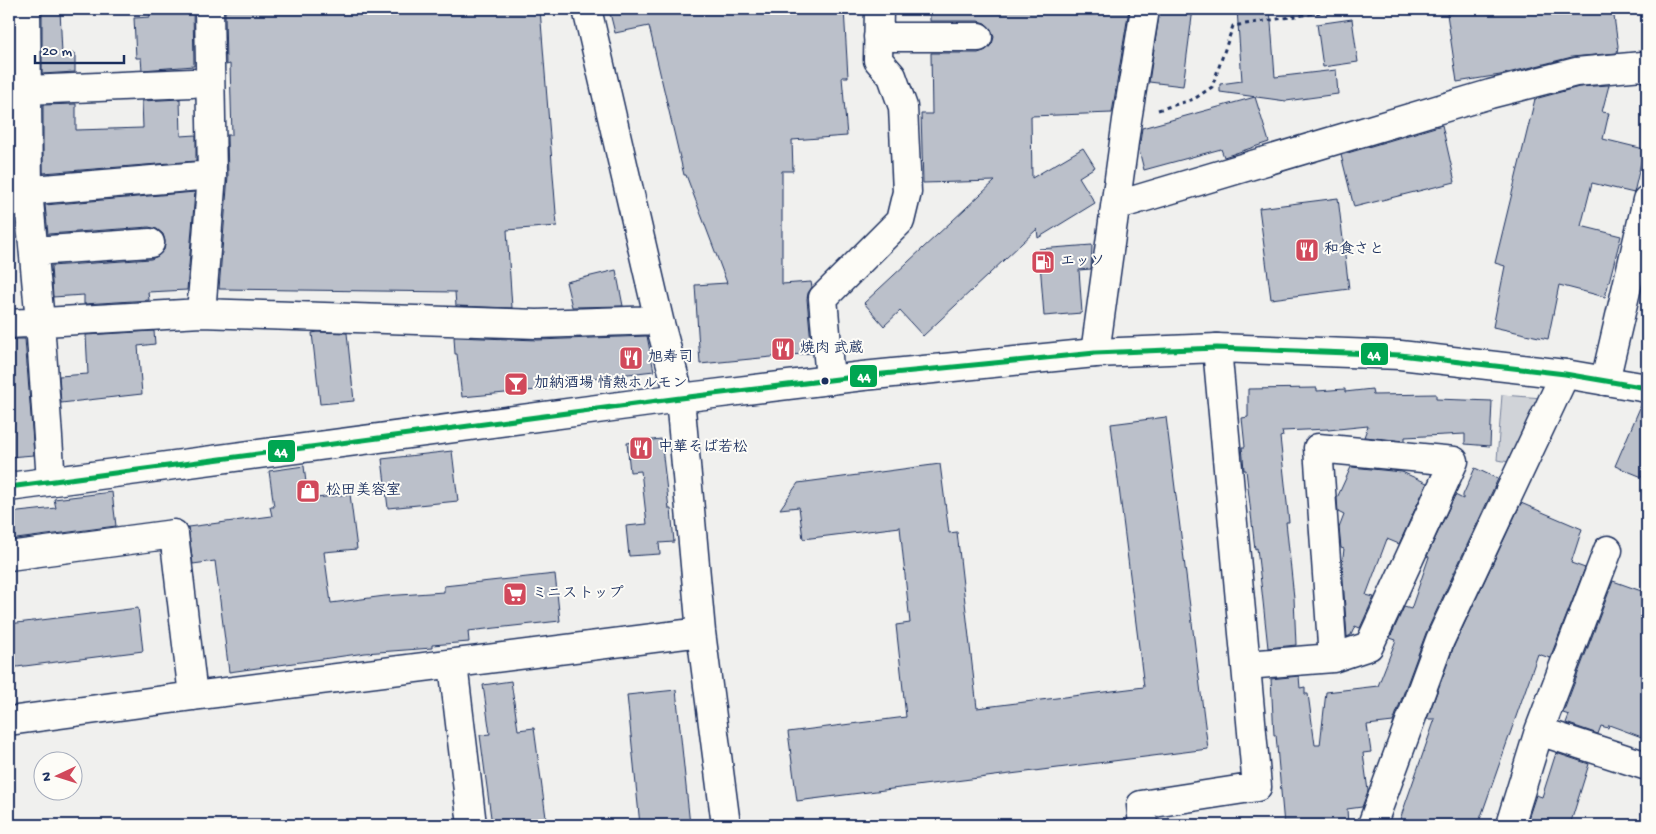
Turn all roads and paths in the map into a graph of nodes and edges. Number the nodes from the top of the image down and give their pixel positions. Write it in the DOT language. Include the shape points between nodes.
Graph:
graph roads {
  1 [pos="26,9"];
  2 [pos="209,9"];
  3 [pos="587,9"];
  4 [pos="879,9"];
  5 [pos="1145,9"];
  6 [pos="1341,9"];
  7 [pos="878,37"];
  8 [pos="978,37"];
  9 [pos="1647,68"];
  10 [pos="192,83"];
  11 [pos="27,90"];
  12 [pos="1127,120"];
  13 [pos="212,175"];
  14 [pos="18,191"];
  15 [pos="1647,200"];
  16 [pos="1115,206"];
  17 [pos="150,243"];
  18 [pos="34,251"];
  19 [pos="201,313"];
  20 [pos="659,320"];
  21 [pos="40,322"];
  22 [pos="9,324"];
  23 [pos="1217,348"];
  24 [pos="1095,353"];
  25 [pos="1565,374"];
  26 [pos="830,380"];
  27 [pos="1605,381"];
  28 [pos="1647,388"];
  29 [pos="680,398"];
  30 [pos="52,481"];
  31 [pos="9,487"];
  32 [pos="1608,550"];
  33 [pos="9,556"];
  34 [pos="701,632"];
  35 [pos="1333,658"];
  36 [pos="453,664"];
  37 [pos="1246,665"];
  38 [pos="192,696"];
  39 [pos="9,721"];
  40 [pos="1539,731"];
  41 [pos="1647,766"];
  42 [pos="472,825"];
  43 [pos="726,825"];
  44 [pos="1143,825"];
  45 [pos="1372,825"];
  46 [pos="1510,825"];
  1 -- 11 [label="street"];
  2 -- 13 [label="street"];
  3 -- 20 [label="street"];
  4 -- 7 [label="street"];
  5 -- 12 [label="street"];
  6 -- 12 [label="path" via="1233,26 1212,87 1194,99"];
  7 -- 8 [label="street"];
  7 -- 26 [label="street" via="878,60 892,76 903,107 907,192 900,221 823,298"];
  9 -- 16 [label="street" via="1576,72"];
  10 -- 11 [label="street"];
  11 -- 14 [label="street"];
  12 -- 16 [label="street"];
  13 -- 14 [label="street"];
  13 -- 19 [label="street"];
  14 -- 18 [label="street"];
  15 -- 27 [label="street"];
  16 -- 24 [label="street"];
  17 -- 18 [label="street"];
  18 -- 21 [label="street"];
  19 -- 20 [label="street" via="537,324"];
  19 -- 21 [label="street"];
  20 -- 29 [label="street"];
  21 -- 22 [label="street"];
  21 -- 30 [label="street"];
  23 -- 24 [label="street"];
  23 -- 25 [label="street" via="1400,355"];
  23 -- 37 [label="street"];
  24 -- 26 [label="street"];
  25 -- 27 [label="street"];
  25 -- 45 [label="street" via="1440,640"];
  26 -- 29 [label="street"];
  27 -- 28 [label="street"];
  29 -- 30 [label="street"];
  29 -- 34 [label="street"];
  30 -- 31 [label="street"];
  32 -- 40 [label="street"];
  33 -- 38 [label="street" via="174,534"];
  34 -- 36 [label="street"];
  34 -- 43 [label="street"];
  35 -- 35 [label="street" via="1369,646 1454,461 1318,448"];
  35 -- 37 [label="street"];
  36 -- 38 [label="street"];
  36 -- 42 [label="street"];
  37 -- 44 [label="street" via="1257,788 1141,805"];
  38 -- 39 [label="street"];
  40 -- 41 [label="street"];
  40 -- 46 [label="street"];
}
